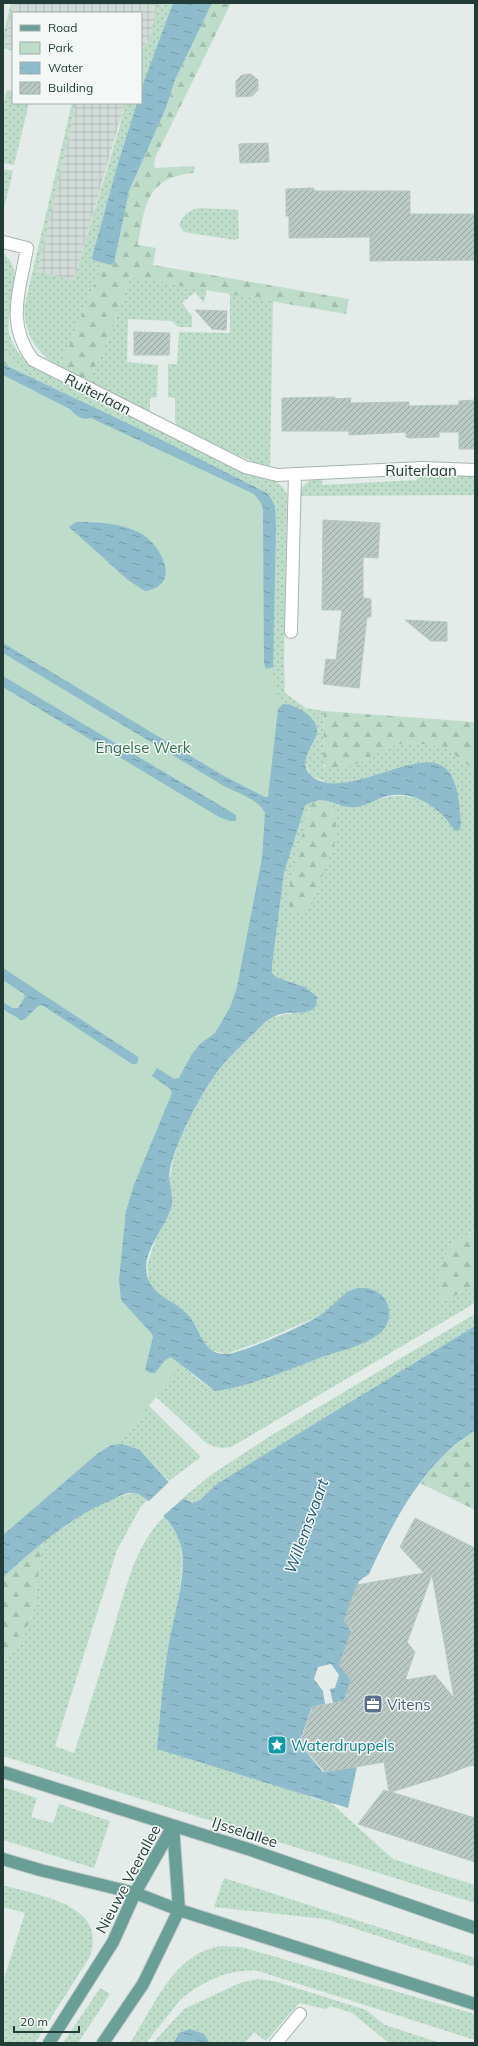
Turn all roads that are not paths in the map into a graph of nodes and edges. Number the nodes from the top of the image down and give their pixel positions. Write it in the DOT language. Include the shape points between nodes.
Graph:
graph roads {
  1 [pos="3,242"];
  2 [pos="475,470"];
  3 [pos="295,474"];
  4 [pos="292,632"];
  5 [pos="3,1772"];
  6 [pos="172,1826"];
  7 [pos="3,1859"];
  8 [pos="135,1893"];
  9 [pos="179,1910"];
  10 [pos="475,1928"];
  11 [pos="475,2004"];
  12 [pos="300,2014"];
  13 [pos="49,2043"];
  14 [pos="103,2043"];
  15 [pos="276,2043"];
  1 -- 3 [label="street, Ruiterlaan" via="27,248 16,308 16,325 23,345 33,360 250,469"];
  2 -- 3 [label="street, Ruiterlaan" via="423,468"];
  3 -- 4 [label="street"];
  5 -- 6 [label="main road, IJsselallee"];
  6 -- 8 [label="main road, Nieuwe Veerallee"];
  6 -- 9 [label="main road, Nieuwe Veerallee"];
  6 -- 10 [label="main road, IJsselallee" via="252,1850"];
  7 -- 8 [label="main road"];
  8 -- 9 [label="main road"];
  8 -- 13 [label="main road, Nieuwe Veerallee" via="113,1942"];
  9 -- 11 [label="main road"];
  9 -- 14 [label="main road" via="143,1984"];
  12 -- 15 [label="street"];
}
